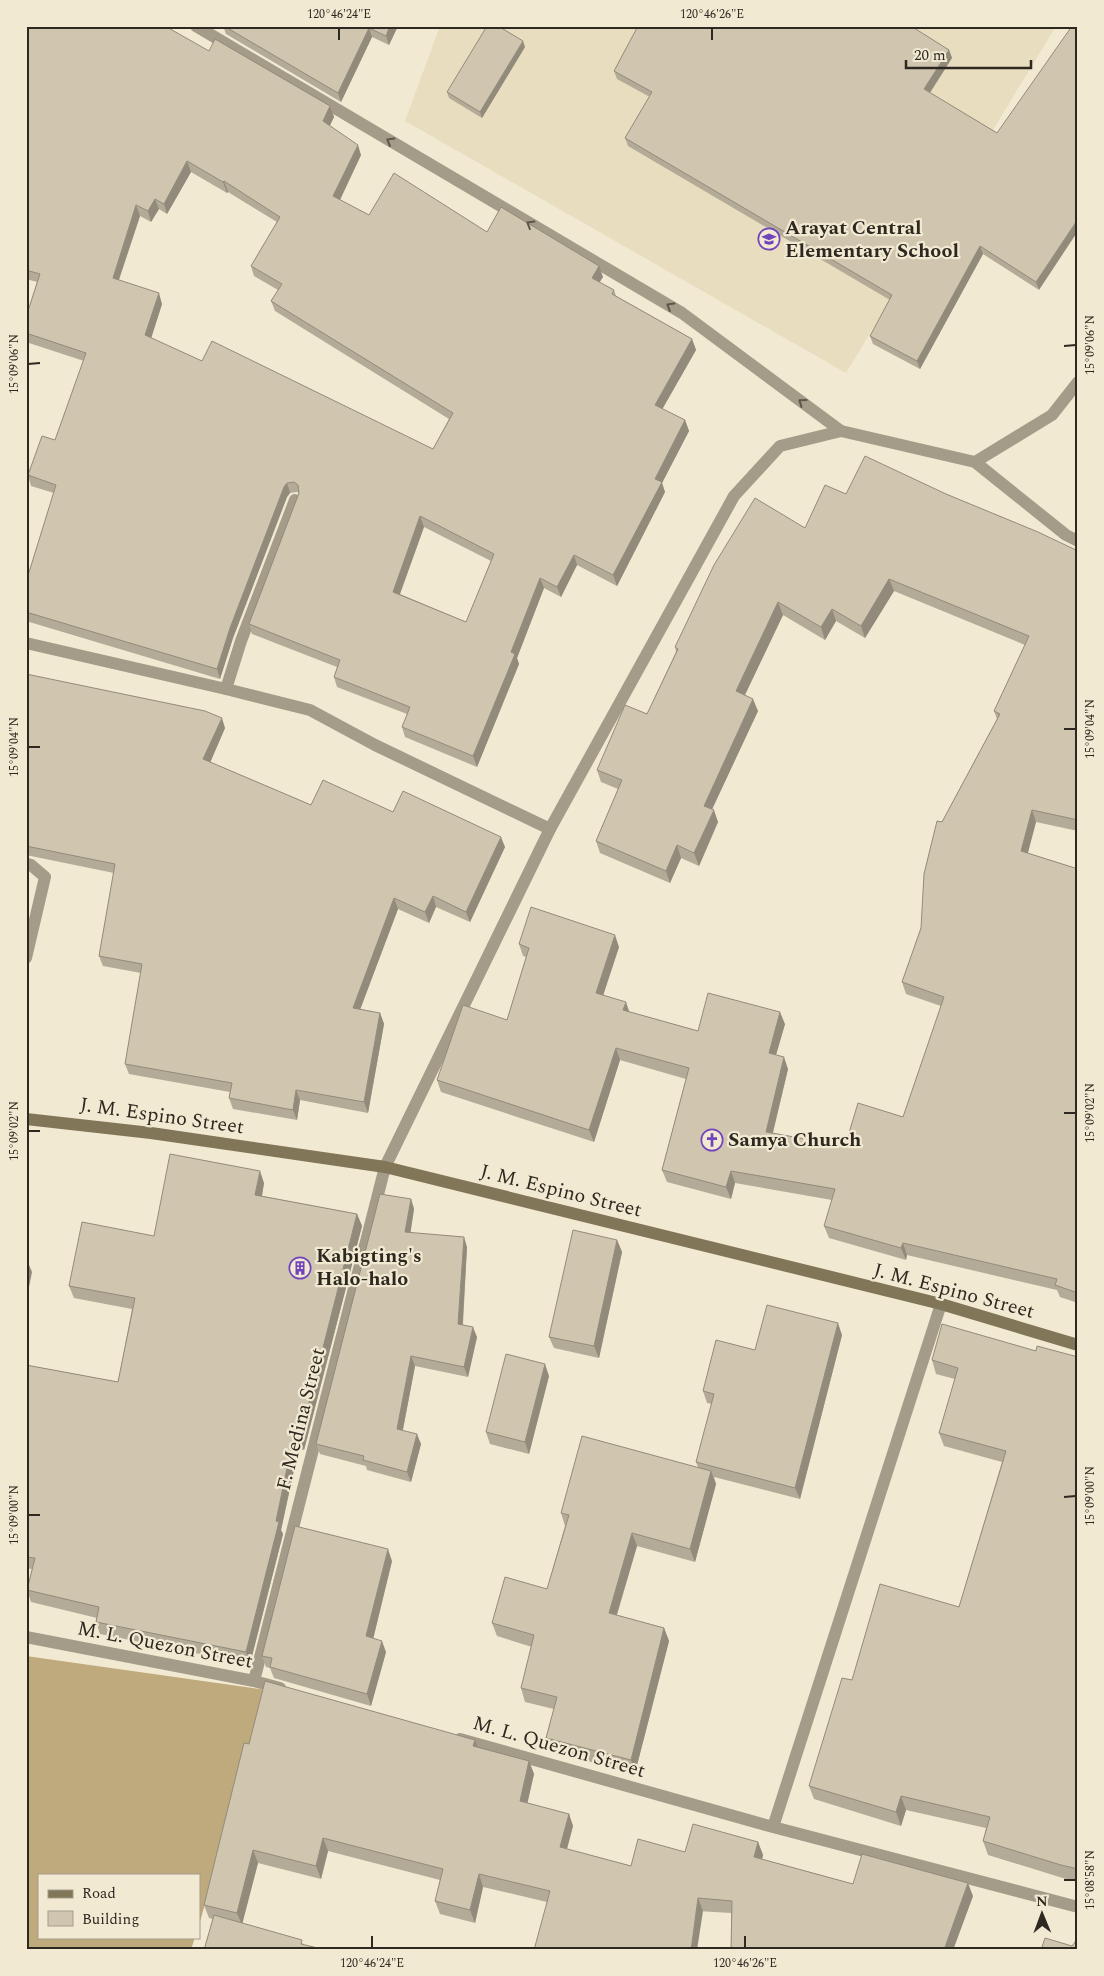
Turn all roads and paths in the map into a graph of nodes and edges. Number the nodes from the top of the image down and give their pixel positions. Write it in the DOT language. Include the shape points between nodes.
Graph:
graph roads {
  1 [pos="196,26"];
  2 [pos="1078,382"];
  3 [pos="841,431"];
  4 [pos="975,462"];
  5 [pos="295,500"];
  6 [pos="1078,541"];
  7 [pos="26,643"];
  8 [pos="226,689"];
  9 [pos="550,829"];
  10 [pos="26,864"];
  11 [pos="26,958"];
  12 [pos="26,1119"];
  13 [pos="385,1167"];
  14 [pos="941,1304"];
  15 [pos="1078,1345"];
  16 [pos="26,1637"];
  17 [pos="254,1681"];
  18 [pos="292,1692"];
  19 [pos="446,1735"];
  20 [pos="773,1827"];
  21 [pos="1078,1907"];
  3 -- 1 [label="street, one-way" via="682,313"];
  2 -- 4 [label="street" via="1052,415"];
  3 -- 4 [label="street"];
  3 -- 9 [label="street, F. Medina Street" via="780,446 734,496"];
  4 -- 6 [label="street"];
  5 -- 8 [label="street"];
  7 -- 8 [label="street"];
  8 -- 9 [label="street" via="310,710"];
  9 -- 13 [label="street, F. Medina Street"];
  10 -- 11 [label="street" via="45,877"];
  12 -- 13 [label="main road, J. M. Espino Street" via="151,1133"];
  13 -- 14 [label="main road, J. M. Espino Street"];
  13 -- 17 [label="street, F. Medina Street"];
  14 -- 15 [label="main road, J. M. Espino Street"];
  14 -- 20 [label="street"];
  16 -- 17 [label="street, M. L. Quezon Street"];
  17 -- 18 [label="street, M. L. Quezon Street"];
  19 -- 20 [label="street, M. L. Quezon Street"];
  20 -- 21 [label="street, M. L. Quezon Street"];
}
